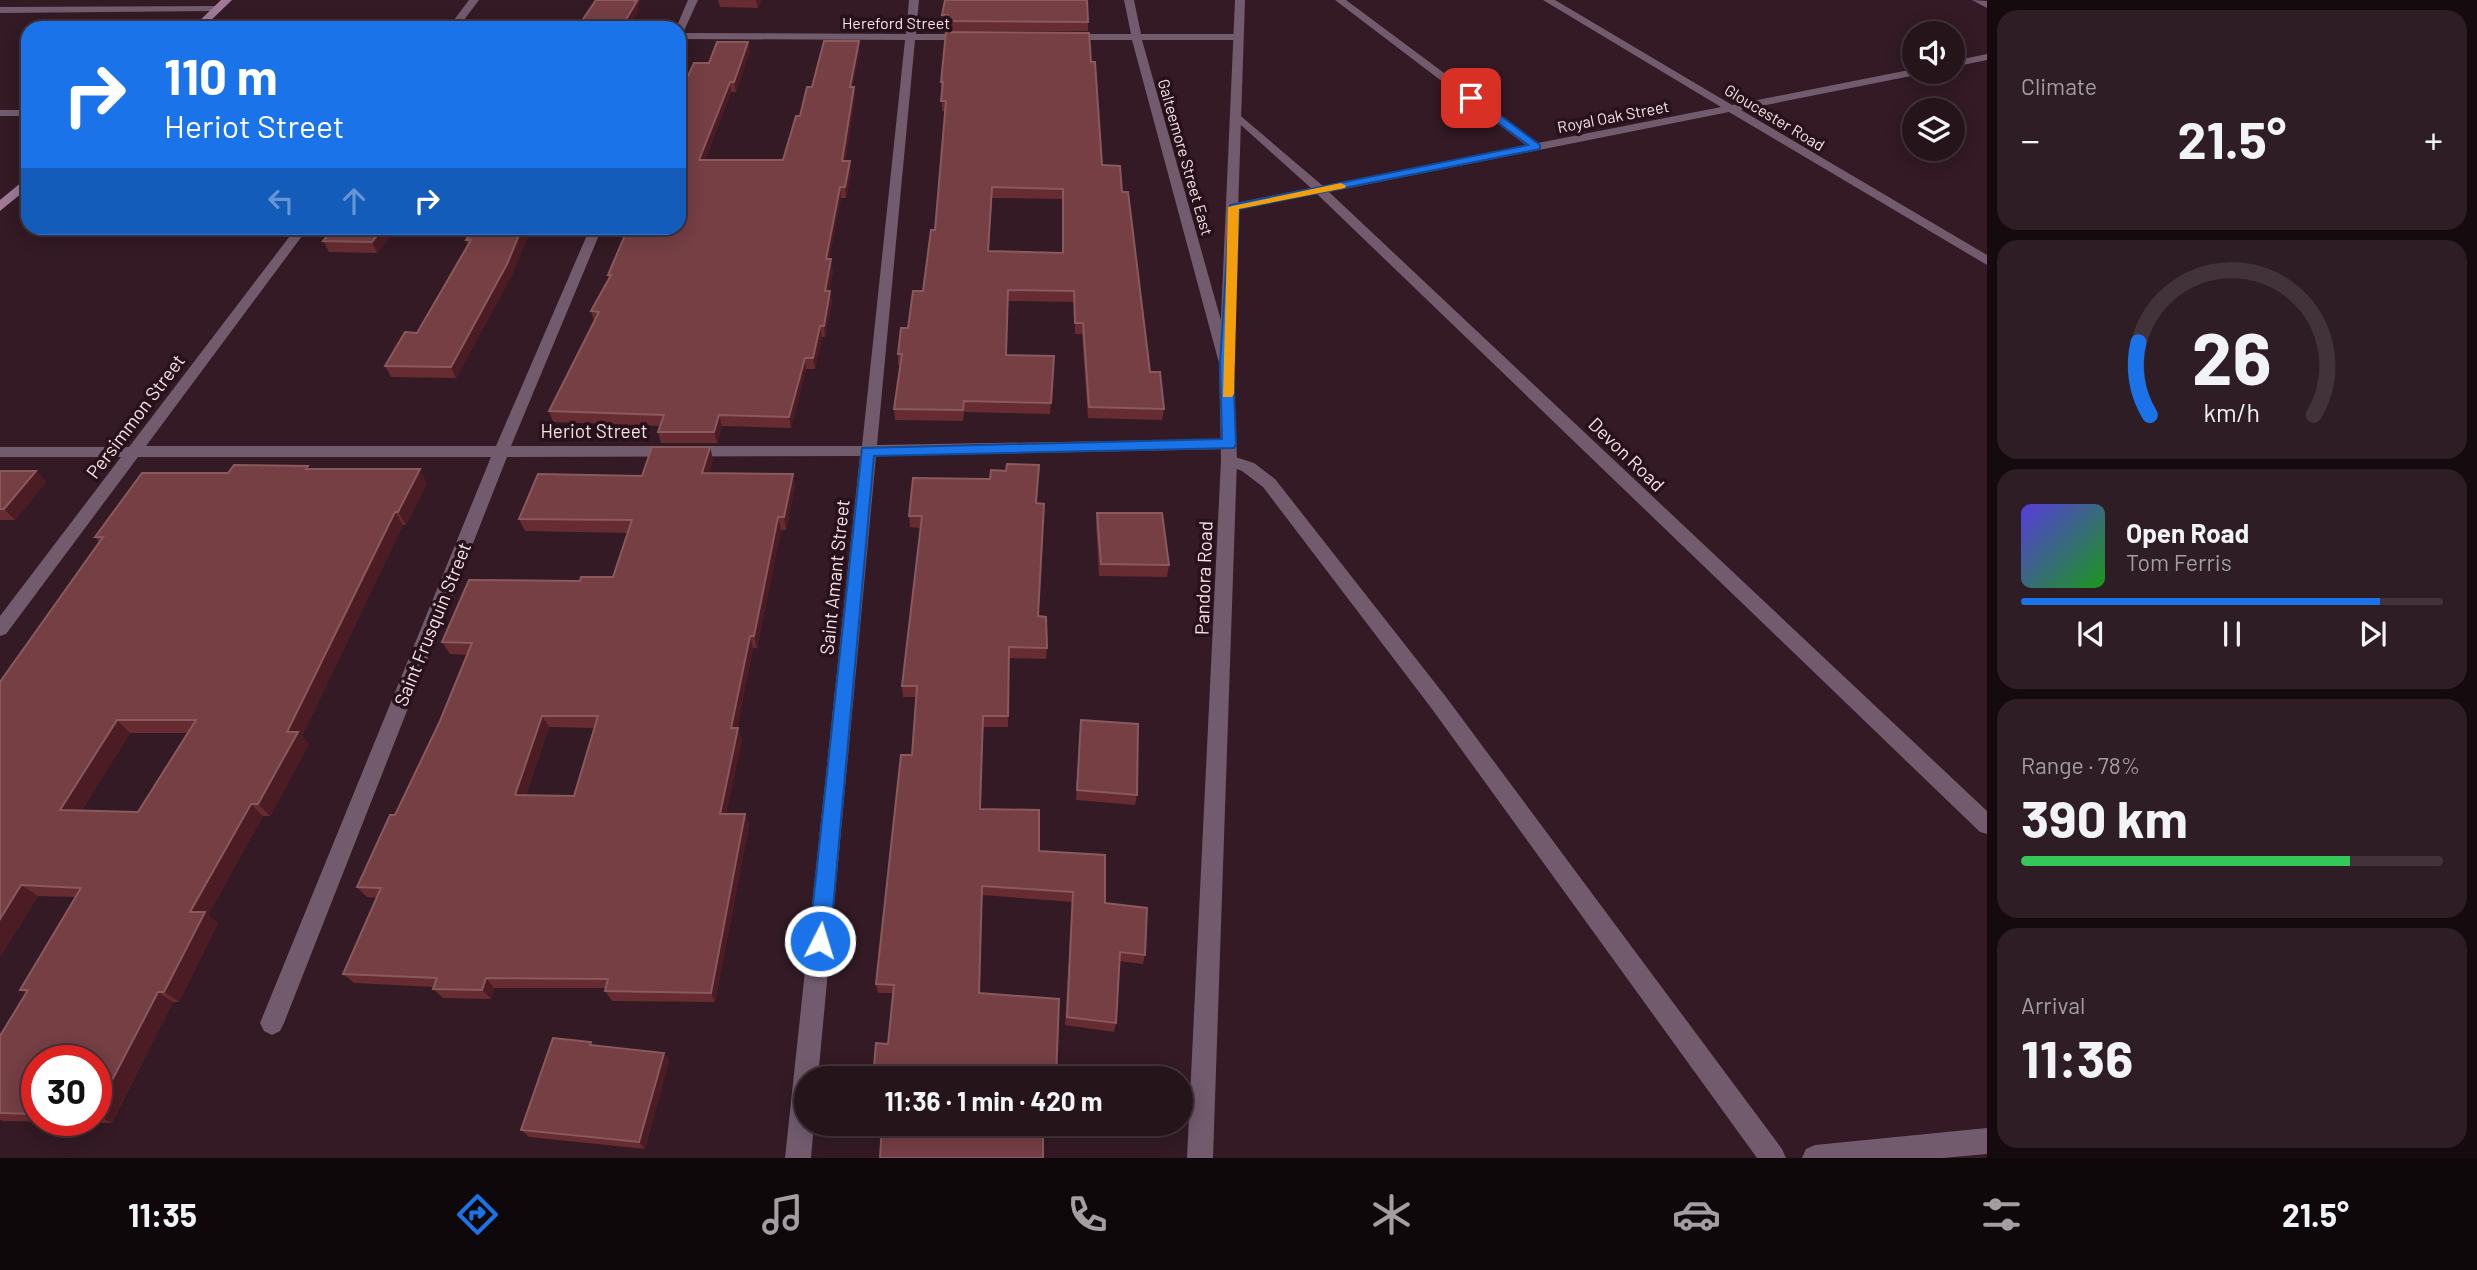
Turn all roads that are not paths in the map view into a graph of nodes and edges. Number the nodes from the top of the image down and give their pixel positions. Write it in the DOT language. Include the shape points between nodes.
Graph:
graph roads {
  1 [pos="227,0"];
  2 [pos="474,0"];
  3 [pos="693,0"];
  4 [pos="914,0"];
  5 [pos="1129,0"];
  6 [pos="1240,0"];
  7 [pos="1340,0"];
  8 [pos="1548,0"];
  9 [pos="1977,0"];
  10 [pos="1987,5"];
  11 [pos="218,8"];
  12 [pos="0,10"];
  13 [pos="204,21"];
  14 [pos="458,21"];
  15 [pos="684,21"];
  16 [pos="686,34"];
  17 [pos="1136,36"];
  18 [pos="976,37"];
  19 [pos="1056,37"];
  20 [pos="1239,37"];
  21 [pos="909,38"];
  22 [pos="1987,57"];
  23 [pos="1965,62"];
  24 [pos="1902,75"];
  25 [pos="1732,109"];
  26 [pos="0,113"];
  27 [pos="21,113"];
  28 [pos="1236,115"];
  29 [pos="1536,147"];
  30 [pos="21,188"];
  31 [pos="1320,190"];
  32 [pos="0,207"];
  33 [pos="1234,207"];
  34 [pos="297,235"];
  35 [pos="593,235"];
  36 [pos="1987,261"];
  37 [pos="1227,363"];
  38 [pos="502,450"];
  39 [pos="867,451"];
  40 [pos="0,452"];
  41 [pos="1229,452"];
  42 [pos="131,453"];
  43 [pos="0,629"];
  44 [pos="1987,825"];
  45 [pos="272,1023"];
  46 [pos="1987,1141"];
  47 [pos="1825,1157"];
  48 [pos="798,1158"];
  49 [pos="1200,1158"];
  50 [pos="1773,1158"];
  1 -- 11 [label="main road"];
  2 -- 14 [label="street"];
  3 -- 15 [label="street"];
  4 -- 21 [label="street, Saint Amant Street"];
  5 -- 17 [label="street, Galteemore Street East"];
  6 -- 20 [label="street, Pandora Road"];
  7 -- 29 [label="street"];
  8 -- 25 [label="street, Gloucester Road"];
  9 -- 10 [label="street"];
  11 -- 12 [label="street"];
  11 -- 13 [label="main road"];
  16 -- 21 [label="street, Hereford Street"];
  17 -- 19 [label="street"];
  17 -- 20 [label="street"];
  17 -- 37 [label="street, Galteemore Street East"];
  18 -- 21 [label="street, Hereford Street"];
  20 -- 28 [label="street, Pandora Road"];
  21 -- 39 [label="street, Saint Amant Street"];
  22 -- 23 [label="street"];
  24 -- 25 [label="street, Royal Oak Street"];
  25 -- 29 [label="street, Royal Oak Street"];
  25 -- 36 [label="street, Gloucester Road"];
  26 -- 27 [label="street"];
  28 -- 31 [label="street, Devon Road"];
  28 -- 33 [label="street, Pandora Road"];
  29 -- 31 [label="street, Royal Oak Street"];
  30 -- 32 [label="main road"];
  31 -- 33 [label="street, Royal Oak Street"];
  31 -- 44 [label="street, Devon Road"];
  33 -- 37 [label="street, Pandora Road"];
  34 -- 42 [label="street, Persimmon Street"];
  35 -- 38 [label="street, Saint Frusquin Street"];
  37 -- 41 [label="street, Pandora Road"];
  38 -- 39 [label="street, Heriot Street"];
  38 -- 42 [label="street, Heriot Street"];
  38 -- 45 [label="street, Saint Frusquin Street"];
  39 -- 41 [label="street, Heriot Street"];
  39 -- 48 [label="street, Saint Amant Street"];
  40 -- 42 [label="street, Heriot Street"];
  41 -- 49 [label="street, Pandora Road"];
  41 -- 50 [label="street" via="1269,483 1439,703"];
  42 -- 43 [label="street, Persimmon Street"];
  46 -- 47 [label="street"];
}
